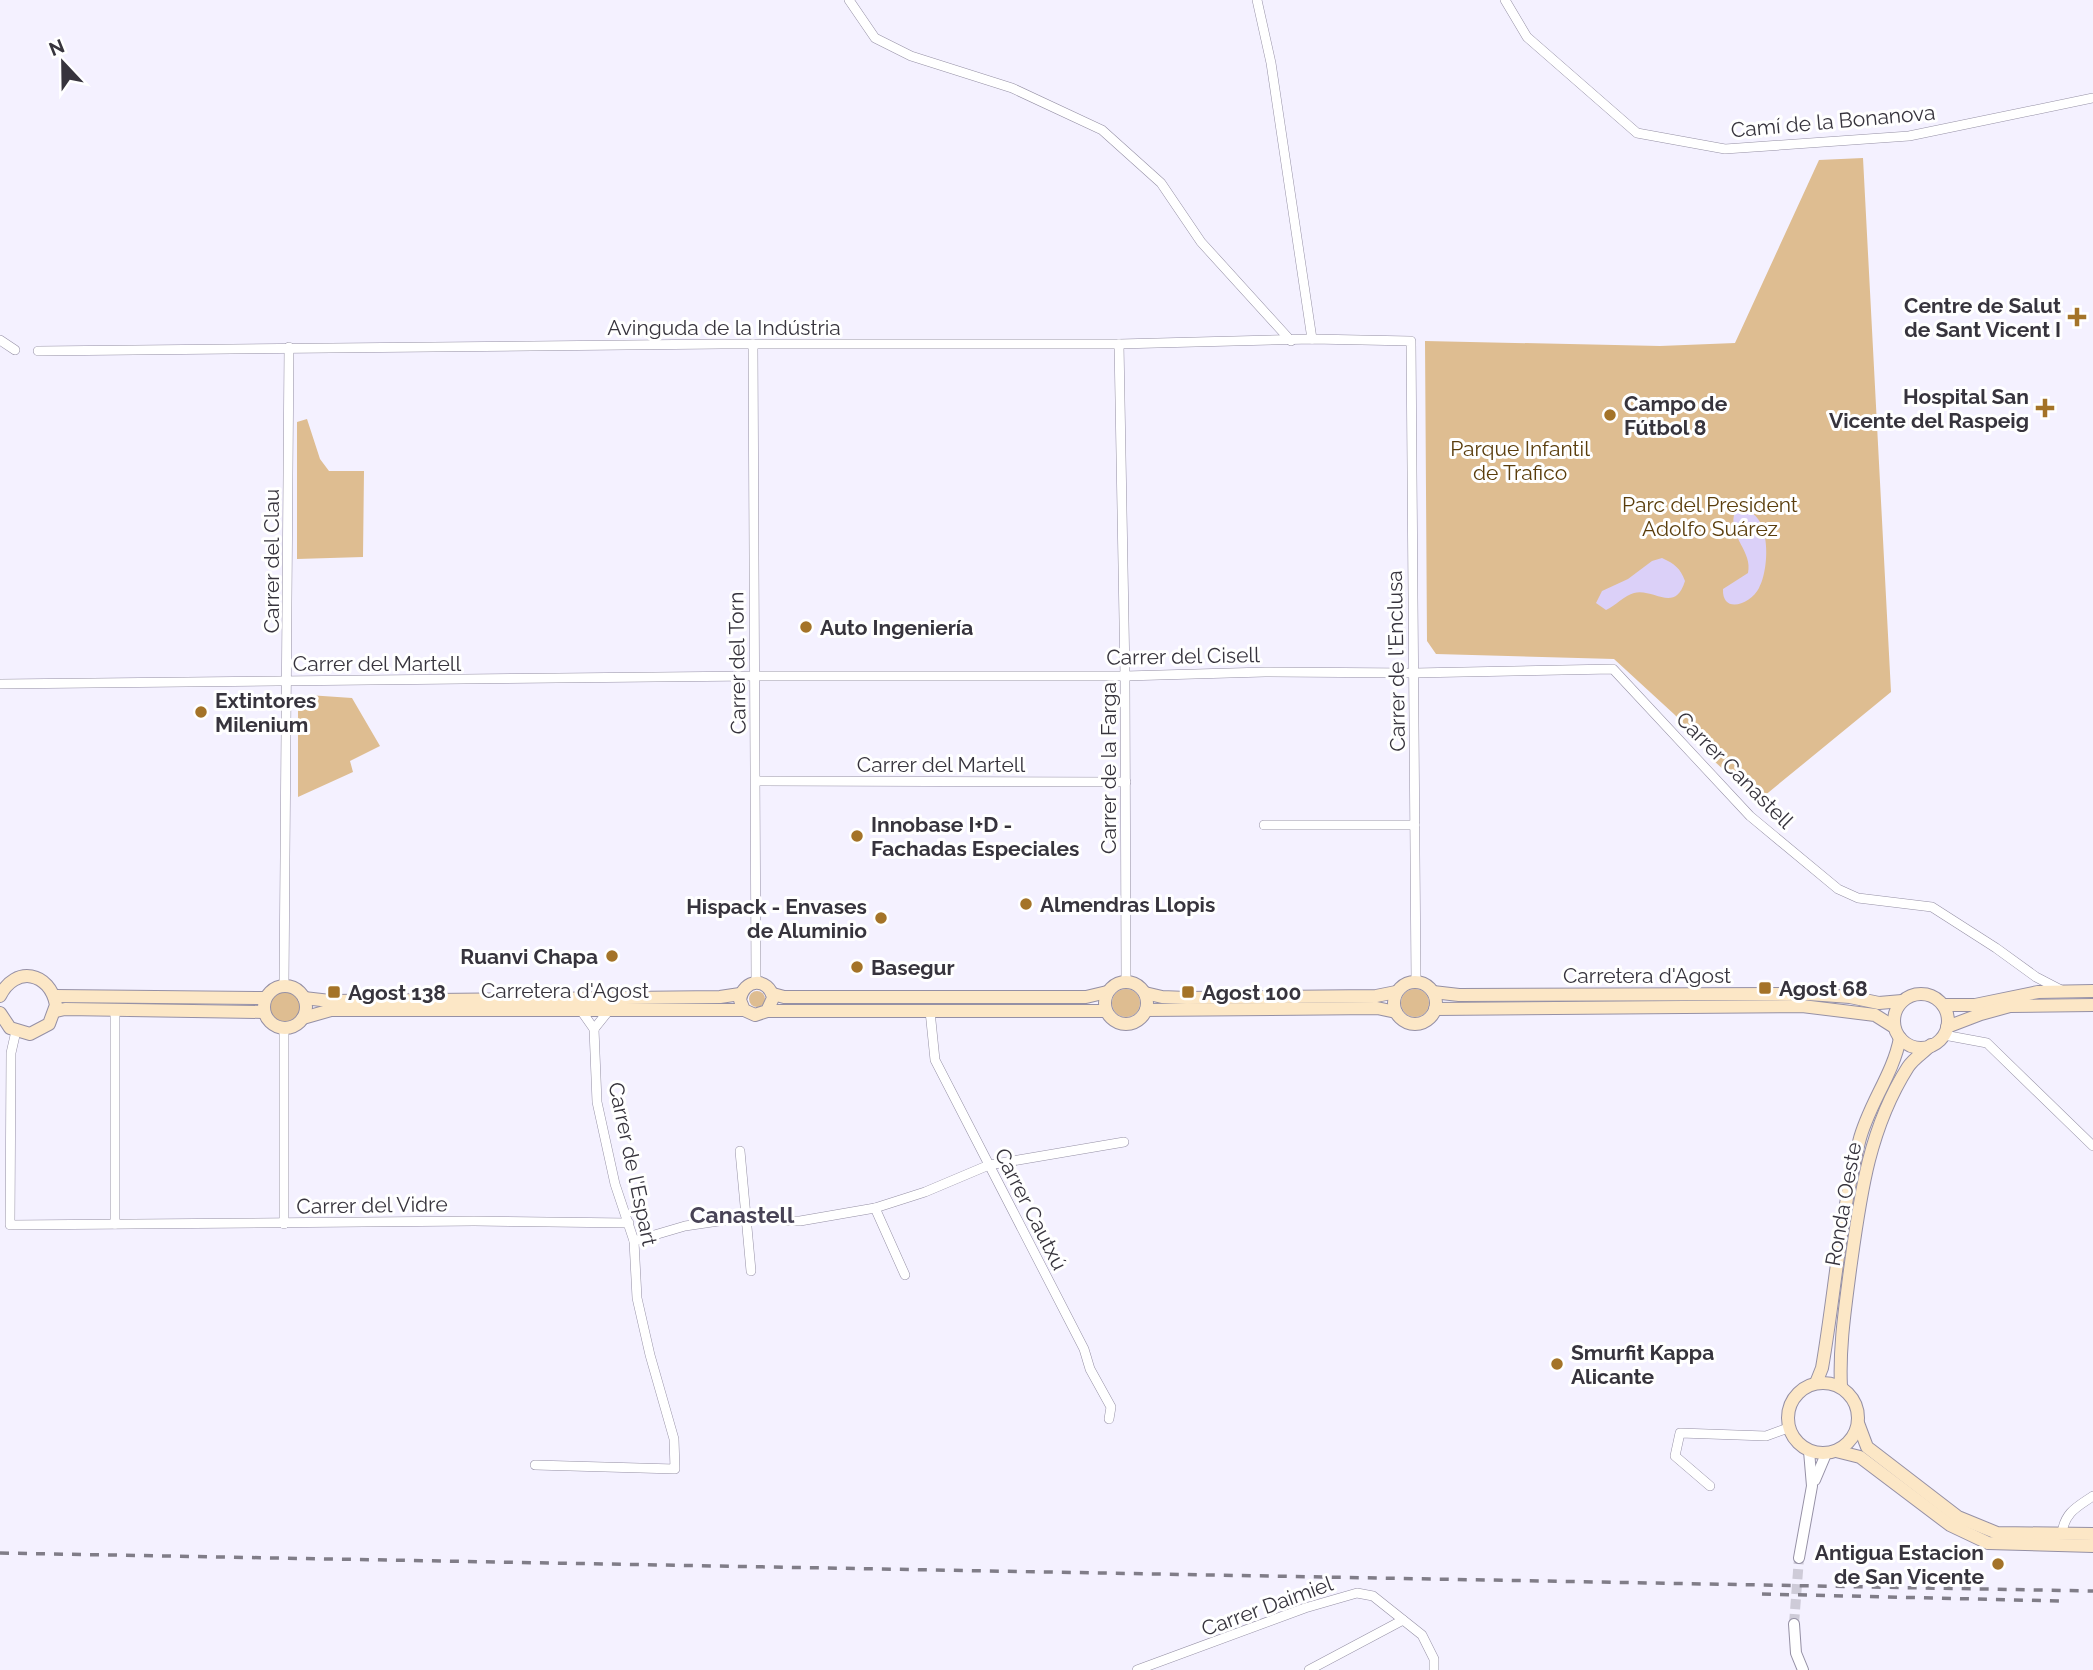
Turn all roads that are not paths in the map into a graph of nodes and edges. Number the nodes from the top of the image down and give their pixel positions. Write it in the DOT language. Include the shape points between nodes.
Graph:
graph roads {
  1 [pos="849,0"];
  2 [pos="1257,0"];
  3 [pos="1505,0"];
  4 [pos="2093,98"];
  5 [pos="1312,339"];
  6 [pos="0,340"];
  7 [pos="1291,341"];
  8 [pos="1411,341"];
  9 [pos="753,344"];
  10 [pos="1119,344"];
  11 [pos="289,347"];
  12 [pos="15,350"];
  13 [pos="38,351"];
  14 [pos="1613,669"];
  15 [pos="1414,673"];
  16 [pos="754,676"];
  17 [pos="1125,676"];
  18 [pos="287,681"];
  19 [pos="0,684"];
  20 [pos="756,781"];
  21 [pos="1126,782"];
  22 [pos="1264,825"];
  23 [pos="1415,825"];
  24 [pos="1416,981"];
  25 [pos="756,982"];
  26 [pos="1126,982"];
  27 [pos="284,985"];
  28 [pos="2062,991"];
  29 [pos="2093,991"];
  30 [pos="1107,992"];
  31 [pos="1396,992"];
  32 [pos="1433,992"];
  33 [pos="1145,993"];
  34 [pos="740,994"];
  35 [pos="772,994"];
  36 [pos="0,996"];
  37 [pos="55,996"];
  38 [pos="265,998"];
  39 [pos="304,998"];
  40 [pos="1902,1001"];
  41 [pos="2093,1005"];
  42 [pos="1943,1006"];
  43 [pos="580,1009"];
  44 [pos="610,1009"];
  45 [pos="1435,1009"];
  46 [pos="115,1010"];
  47 [pos="744,1010"];
  48 [pos="1105,1010"];
  49 [pos="1146,1010"];
  50 [pos="56,1011"];
  51 [pos="767,1011"];
  52 [pos="930,1011"];
  53 [pos="264,1012"];
  54 [pos="0,1013"];
  55 [pos="1396,1013"];
  56 [pos="303,1018"];
  57 [pos="284,1028"];
  58 [pos="594,1029"];
  59 [pos="16,1031"];
  60 [pos="1945,1031"];
  61 [pos="1897,1033"];
  62 [pos="1931,1045"];
  63 [pos="1124,1142"];
  64 [pos="2093,1146"];
  65 [pos="740,1151"];
  66 [pos="989,1165"];
  67 [pos="875,1208"];
  68 [pos="746,1217"];
  69 [pos="787,1222"];
  70 [pos="629,1223"];
  71 [pos="115,1224"];
  72 [pos="284,1224"];
  73 [pos="634,1241"];
  74 [pos="751,1271"];
  75 [pos="905,1275"];
  76 [pos="1816,1383"];
  77 [pos="1841,1387"];
  78 [pos="1109,1419"];
  79 [pos="1858,1423"];
  80 [pos="1788,1428"];
  81 [pos="1810,1451"];
  82 [pos="1831,1453"];
  83 [pos="535,1465"];
  84 [pos="1710,1486"];
  85 [pos="1812,1486"];
  86 [pos="2093,1496"];
  87 [pos="2062,1533"];
  88 [pos="2093,1534"];
  89 [pos="2093,1546"];
  90 [pos="1799,1558"];
  91 [pos="1404,1620"];
  92 [pos="1794,1624"];
  93 [pos="1137,1670"];
  94 [pos="1309,1670"];
  95 [pos="1434,1670"];
  96 [pos="1804,1670"];
  1 -- 7 [label="street" via="875,38 911,56 1012,88 1102,130 1161,183 1201,242"];
  2 -- 5 [label="street" via="1271,63"];
  3 -- 4 [label="street, Camí de la Bonanova" via="1527,37 1637,133 1725,149 1909,136"];
  5 -- 7 [label="street, Avinguda de la Indústria"];
  5 -- 8 [label="street, Avinguda de la Indústria"];
  6 -- 12 [label="street"];
  7 -- 10 [label="street, Avinguda de la Indústria"];
  8 -- 15 [label="street, Carrer de l'Enclusa"];
  9 -- 10 [label="street, Avinguda de la Indústria"];
  9 -- 11 [label="street, Avinguda de la Indústria"];
  9 -- 16 [label="street, Carrer del Torn"];
  10 -- 17 [label="street, Carrer de la Farga"];
  11 -- 13 [label="street, Avinguda de la Indústria"];
  11 -- 18 [label="street, Carrer del Clau"];
  14 -- 15 [label="street, Carrer del Cisell"];
  14 -- 28 [label="street, Carrer Canastell" via="1750,816 1838,889 1858,898 1932,907"];
  15 -- 17 [label="street, Carrer del Cisell" via="1265,671"];
  15 -- 23 [label="street, Carrer de l'Enclusa"];
  16 -- 17 [label="street, Carrer del Cisell"];
  16 -- 18 [label="street, Carrer del Martell"];
  16 -- 20 [label="street, Carrer del Torn"];
  17 -- 21 [label="street, Carrer de la Farga"];
  18 -- 19 [label="street, Carrer del Martell"];
  18 -- 27 [label="street, Carrer del Clau"];
  20 -- 21 [label="street, Carrer del Martell"];
  20 -- 25 [label="street, Carrer del Torn"];
  21 -- 26 [label="street, Carrer de la Farga"];
  22 -- 23 [label="street"];
  23 -- 24 [label="street, Carrer de l'Enclusa"];
  24 -- 31 [label="main road"];
  24 -- 32 [label="main road"];
  25 -- 34 [label="main road"];
  25 -- 35 [label="main road" via="766,985"];
  26 -- 30 [label="main road"];
  26 -- 33 [label="main road"];
  27 -- 38 [label="main road"];
  27 -- 39 [label="main road" via="294,987"];
  28 -- 29 [label="main road"];
  28 -- 42 [label="main road"];
  30 -- 35 [label="main road" via="1086,997"];
  30 -- 48 [label="main road"];
  31 -- 33 [label="main road" via="1187,998"];
  31 -- 55 [label="main road"];
  32 -- 40 [label="main road, Carretera d'Agost" via="1809,995"];
  32 -- 45 [label="main road"];
  33 -- 49 [label="main road"];
  34 -- 39 [label="main road, Carretera d'Agost"];
  34 -- 47 [label="main road"];
  35 -- 51 [label="main road"];
  36 -- 37 [label="main road" via="9,982 32,976 45,982"];
  37 -- 38 [label="main road"];
  37 -- 50 [label="main road"];
  38 -- 53 [label="main road"];
  39 -- 56 [label="main road"];
  40 -- 42 [label="main road" via="1924,994"];
  40 -- 61 [label="main road" via="1895,1013"];
  41 -- 60 [label="main road" via="2010,1006"];
  42 -- 60 [label="main road"];
  43 -- 44 [label="main road, Carretera d'Agost"];
  43 -- 56 [label="main road, Carretera d'Agost" via="331,1010"];
  43 -- 58 [label="street"];
  44 -- 47 [label="main road, Carretera d'Agost"];
  44 -- 58 [label="street"];
  45 -- 55 [label="main road" via="1420,1023 1406,1022"];
  45 -- 61 [label="main road, Carretera d'Agost" via="1802,1006 1875,1015"];
  46 -- 50 [label="main road"];
  46 -- 53 [label="main road"];
  46 -- 71 [label="street"];
  47 -- 51 [label="main road" via="755,1015"];
  48 -- 49 [label="main road" via="1113,1021 1126,1025 1139,1020"];
  48 -- 52 [label="main road"];
  49 -- 55 [label="main road" via="1364,1008"];
  50 -- 59 [label="main road" via="44,1029 30,1034"];
  51 -- 52 [label="main road"];
  52 -- 66 [label="street, Carrer Cautxú" via="935,1060"];
  53 -- 57 [label="main road" via="269,1022"];
  54 -- 59 [label="main road"];
  56 -- 57 [label="main road"];
  57 -- 72 [label="street"];
  58 -- 70 [label="street, Carrer de l'Espart" via="597,1102 615,1184"];
  59 -- 71 [label="street, Carrer del Vidre" via="10,1053 10,1225"];
  60 -- 62 [label="main road"];
  60 -- 64 [label="street" via="1987,1043"];
  61 -- 62 [label="main road" via="1914,1047"];
  61 -- 76 [label="main road, Ronda Oeste" via="1895,1059 1859,1140"];
  62 -- 77 [label="main road, Ronda Oeste" via="1909,1066 1868,1156 1841,1340"];
  63 -- 66 [label="street"];
  65 -- 68 [label="street"];
  66 -- 67 [label="street"];
  66 -- 78 [label="street, Carrer Cautxú" via="1084,1349 1111,1407"];
  67 -- 69 [label="street"];
  67 -- 75 [label="street"];
  68 -- 73 [label="street" via="685,1226"];
  68 -- 74 [label="street"];
  70 -- 72 [label="street, Carrer del Vidre"];
  70 -- 73 [label="street, Carrer de l'Espart"];
  71 -- 72 [label="street, Carrer del Vidre"];
  73 -- 83 [label="street, Carrer de l'Espart" via="638,1298 674,1439 675,1469"];
  76 -- 77 [label="main road"];
  76 -- 80 [label="main road" via="1794,1398 1788,1409"];
  77 -- 79 [label="main road, Ronda Oeste" via="1857,1407"];
  79 -- 82 [label="main road" via="1850,1442"];
  79 -- 87 [label="main road, Ronda Oeste" via="1867,1447 1958,1517 1997,1533"];
  80 -- 81 [label="main road"];
  80 -- 84 [label="street" via="1766,1436 1680,1433 1675,1457"];
  81 -- 82 [label="main road"];
  81 -- 85 [label="street"];
  82 -- 85 [label="street"];
  82 -- 89 [label="main road" via="1860,1457 1950,1525 1988,1543"];
  85 -- 90 [label="street"];
  86 -- 87 [label="street" via="2069,1512"];
  87 -- 88 [label="main road, Ronda Oeste"];
  91 -- 93 [label="street, Carrer Daimiel" via="1373,1596 1357,1592"];
  91 -- 94 [label="street"];
  91 -- 95 [label="street" via="1422,1635 1434,1659"];
  92 -- 96 [label="street" via="1796,1653"];
}
